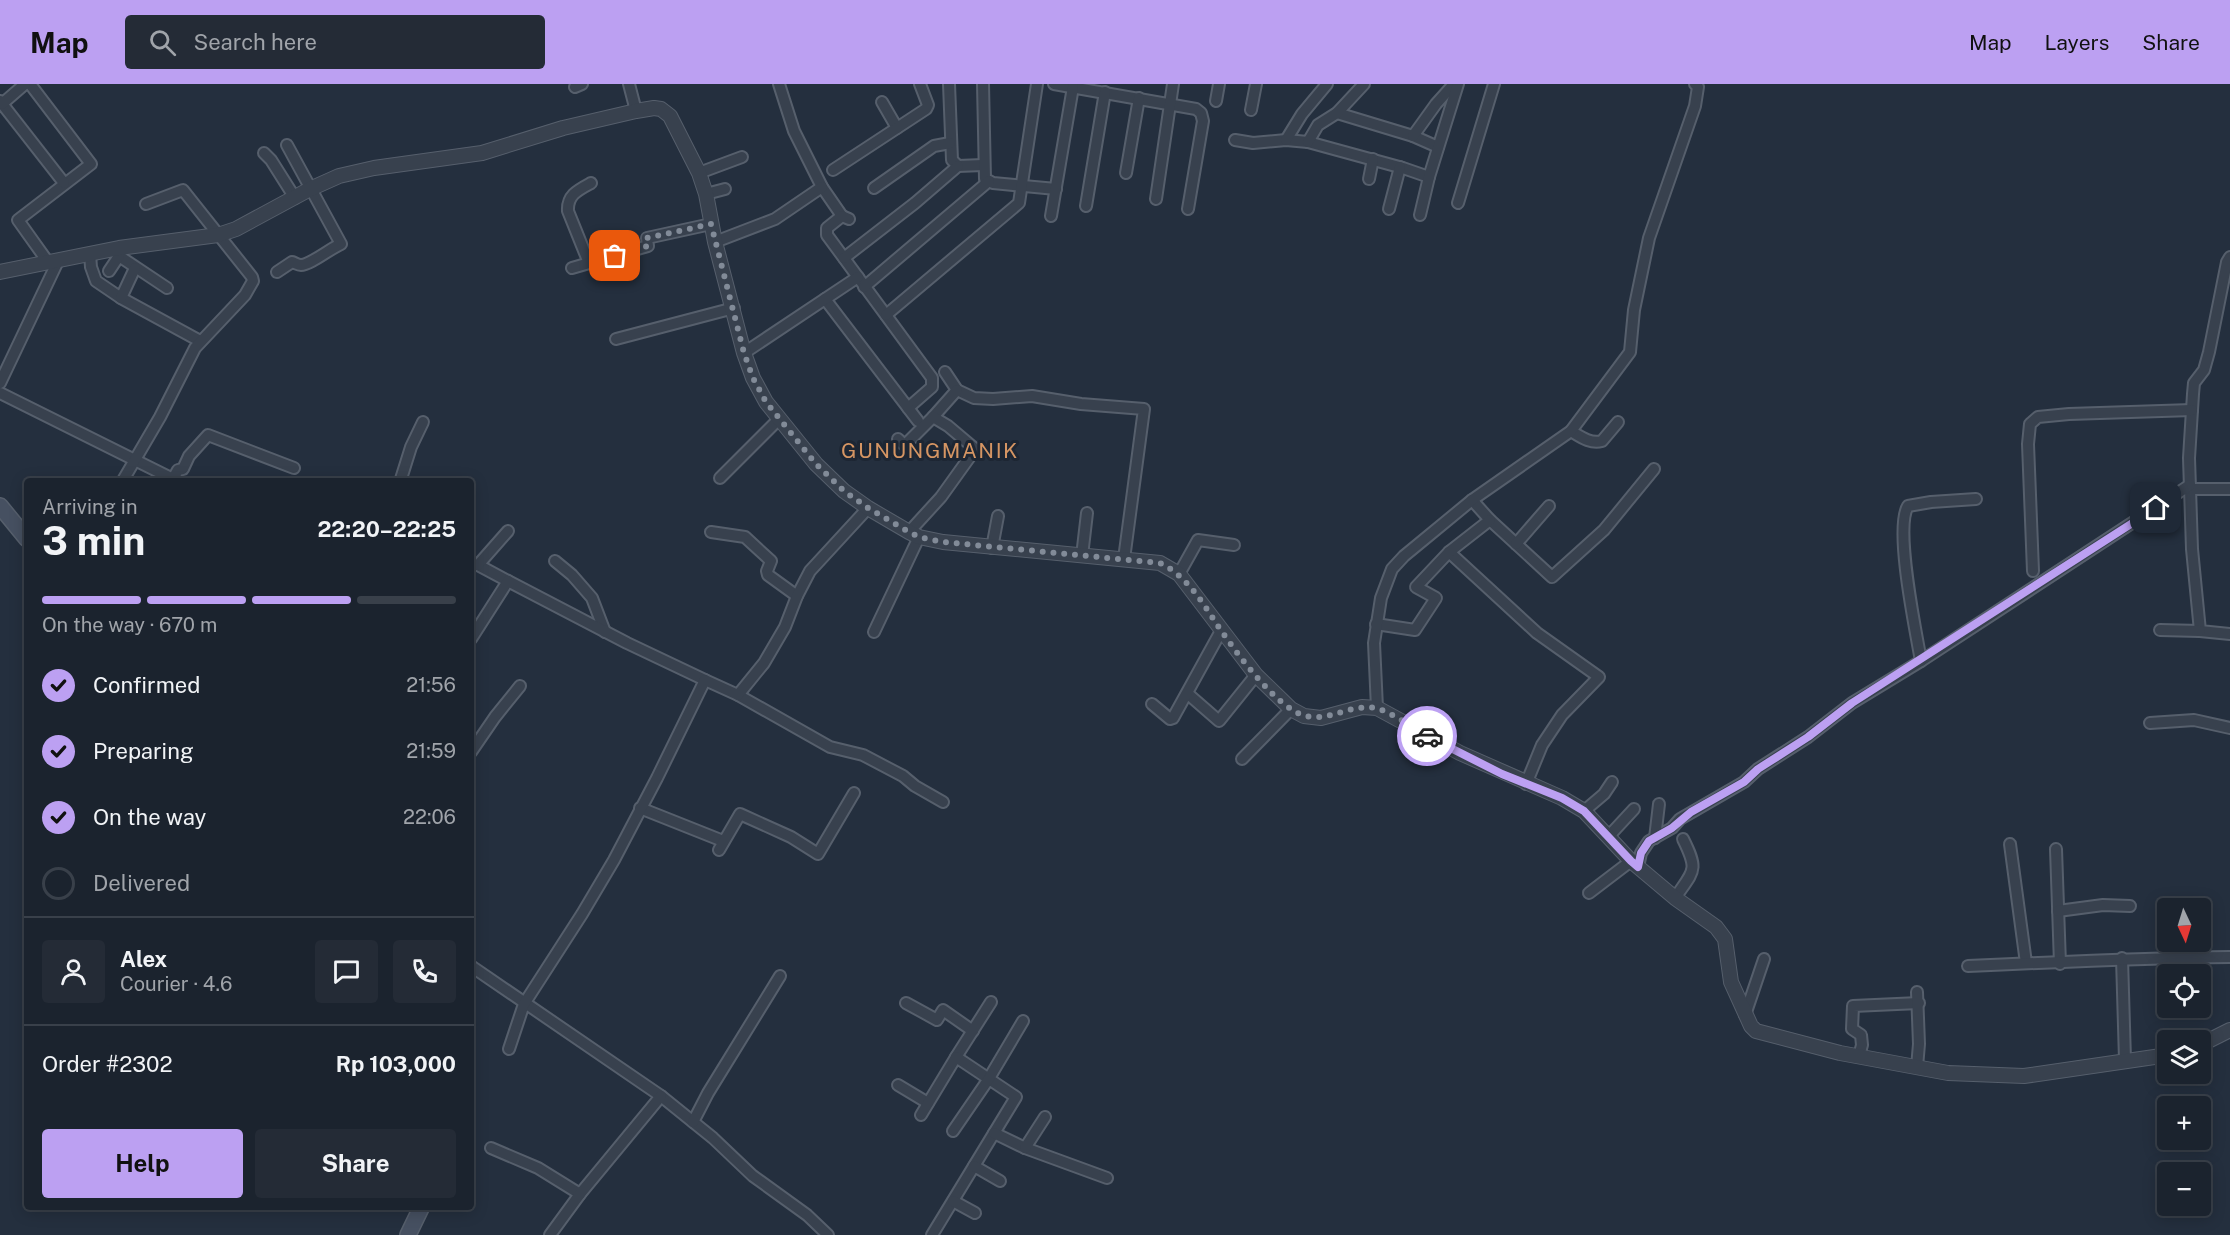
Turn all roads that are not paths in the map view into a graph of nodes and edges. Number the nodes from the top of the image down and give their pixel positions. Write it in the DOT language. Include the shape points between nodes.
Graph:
graph roads {
  1 [pos="25,84"];
  2 [pos="30,84"];
  3 [pos="629,84"];
  4 [pos="778,84"];
  5 [pos="920,84"];
  6 [pos="949,84"];
  7 [pos="983,84"];
  8 [pos="1037,84"];
  9 [pos="1054,84"];
  10 [pos="1173,84"];
  11 [pos="1219,84"];
  12 [pos="1256,84"];
  13 [pos="1328,84"];
  14 [pos="1364,84"];
  15 [pos="1456,84"];
  16 [pos="1494,84"];
  17 [pos="1695,84"];
  18 [pos="1073,87"];
  19 [pos="1105,92"];
  20 [pos="1139,98"];
  21 [pos="1216,101"];
  22 [pos="882,102"];
  23 [pos="1,103"];
  24 [pos="1170,104"];
  25 [pos="1251,110"];
  26 [pos="636,111"];
  27 [pos="1337,113"];
  28 [pos="897,128"];
  29 [pos="1413,136"];
  30 [pos="1235,140"];
  31 [pos="1286,140"];
  32 [pos="1308,142"];
  33 [pos="950,143"];
  34 [pos="287,145"];
  35 [pos="1438,147"];
  36 [pos="264,153"];
  37 [pos="742,157"];
  38 [pos="1373,159"];
  39 [pos="983,165"];
  40 [pos="958,166"];
  41 [pos="1400,167"];
  42 [pos="833,170"];
  43 [pos="699,173"];
  44 [pos="1126,174"];
  45 [pos="1429,177"];
  46 [pos="1368,179"];
  47 [pos="989,181"];
  48 [pos="64,183"];
  49 [pos="591,183"];
  50 [pos="1023,186"];
  51 [pos="822,187"];
  52 [pos="874,188"];
  53 [pos="310,189"];
  54 [pos="725,189"];
  55 [pos="1056,189"];
  56 [pos="706,194"];
  57 [pos="295,198"];
  58 [pos="1156,199"];
  59 [pos="1458,203"];
  60 [pos="146,204"];
  61 [pos="1086,206"];
  62 [pos="1188,208"];
  63 [pos="1389,209"];
  64 [pos="1420,215"];
  65 [pos="1051,216"];
  66 [pos="711,224"];
  67 [pos="218,235"];
  68 [pos="715,242"];
  69 [pos="119,252"];
  70 [pos="90,254"];
  71 [pos="2230,257"];
  72 [pos="844,258"];
  73 [pos="53,262"];
  74 [pos="588,263"];
  75 [pos="135,268"];
  76 [pos="572,268"];
  77 [pos="109,271"];
  78 [pos="0,272"];
  79 [pos="277,272"];
  80 [pos="861,282"];
  81 [pos="166,288"];
  82 [pos="121,298"];
  83 [pos="825,299"];
  84 [pos="734,308"];
  85 [pos="886,315"];
  86 [pos="616,339"];
  87 [pos="200,341"];
  88 [pos="744,353"];
  89 [pos="945,372"];
  90 [pos="0,382"];
  91 [pos="957,390"];
  92 [pos="0,393"];
  93 [pos="908,408"];
  94 [pos="2192,410"];
  95 [pos="933,417"];
  96 [pos="779,419"];
  97 [pos="918,421"];
  98 [pos="423,422"];
  99 [pos="1618,422"];
  100 [pos="1571,432"];
  101 [pos="898,439"];
  102 [pos="135,463"];
  103 [pos="294,468"];
  104 [pos="1654,469"];
  105 [pos="125,478"];
  106 [pos="164,478"];
  107 [pos="171,478"];
  108 [pos="174,478"];
  109 [pos="401,478"];
  110 [pos="720,478"];
  111 [pos="2190,487"];
  112 [pos="2230,489"];
  113 [pos="1976,499"];
  114 [pos="1472,500"];
  115 [pos="0,506"];
  116 [pos="1549,506"];
  117 [pos="868,508"];
  118 [pos="1087,513"];
  119 [pos="998,516"];
  120 [pos="1491,520"];
  121 [pos="508,531"];
  122 [pos="711,532"];
  123 [pos="914,534"];
  124 [pos="24,535"];
  125 [pos="1516,544"];
  126 [pos="1234,545"];
  127 [pos="992,548"];
  128 [pos="1449,552"];
  129 [pos="1083,556"];
  130 [pos="1124,559"];
  131 [pos="555,561"];
  132 [pos="475,565"];
  133 [pos="2033,571"];
  134 [pos="1179,574"];
  135 [pos="508,581"];
  136 [pos="797,596"];
  137 [pos="1376,624"];
  138 [pos="2160,630"];
  139 [pos="1221,631"];
  140 [pos="2200,631"];
  141 [pos="605,632"];
  142 [pos="874,632"];
  143 [pos="474,634"];
  144 [pos="2230,634"];
  145 [pos="1921,661"];
  146 [pos="1256,675"];
  147 [pos="705,680"];
  148 [pos="520,686"];
  149 [pos="738,694"];
  150 [pos="1188,694"];
  151 [pos="1152,704"];
  152 [pos="1377,708"];
  153 [pos="1290,709"];
  154 [pos="2150,723"];
  155 [pos="2230,728"];
  156 [pos="474,748"];
  157 [pos="1242,759"];
  158 [pos="1612,782"];
  159 [pos="1526,783"];
  160 [pos="854,793"];
  161 [pos="943,802"];
  162 [pos="1659,804"];
  163 [pos="640,808"];
  164 [pos="1634,809"];
  165 [pos="1584,811"];
  166 [pos="1608,837"];
  167 [pos="1655,838"];
  168 [pos="1683,839"];
  169 [pos="2010,844"];
  170 [pos="2056,849"];
  171 [pos="1635,864"];
  172 [pos="1589,893"];
  173 [pos="1675,898"];
  174 [pos="2130,906"];
  175 [pos="2058,911"];
  176 [pos="2230,957"];
  177 [pos="2122,958"];
  178 [pos="1764,960"];
  179 [pos="2026,963"];
  180 [pos="2060,964"];
  181 [pos="1968,966"];
  182 [pos="474,968"];
  183 [pos="780,976"];
  184 [pos="991,1002"];
  185 [pos="906,1003"];
  186 [pos="524,1004"];
  187 [pos="1745,1015"];
  188 [pos="1023,1021"];
  189 [pos="2230,1030"];
  190 [pos="973,1031"];
  191 [pos="2211,1040"];
  192 [pos="509,1049"];
  193 [pos="1859,1056"];
  194 [pos="2157,1056"];
  195 [pos="956,1058"];
  196 [pos="2125,1060"];
  197 [pos="1917,1067"];
  198 [pos="988,1080"];
  199 [pos="897,1085"];
  200 [pos="661,1096"];
  201 [pos="928,1102"];
  202 [pos="921,1115"];
  203 [pos="1045,1117"];
  204 [pos="693,1122"];
  205 [pos="953,1131"];
  206 [pos="994,1133"];
  207 [pos="491,1148"];
  208 [pos="1025,1148"];
  209 [pos="974,1166"];
  210 [pos="1107,1178"];
  211 [pos="1000,1181"];
  212 [pos="580,1194"];
  213 [pos="953,1201"];
  214 [pos="420,1210"];
  215 [pos="975,1213"];
  216 [pos="408,1235"];
  217 [pos="550,1235"];
  218 [pos="828,1235"];
  219 [pos="932,1235"];
  1 -- 23 [label="street"];
  2 -- 48 [label="street" via="91,164"];
  3 -- 26 [label="street"];
  4 -- 51 [label="street" via="794,131"];
  5 -- 28 [label="street" via="926,109"];
  6 -- 33 [label="street"];
  7 -- 39 [label="street"];
  8 -- 50 [label="street"];
  9 -- 18 [label="street"];
  10 -- 24 [label="street"];
  11 -- 21 [label="street"];
  12 -- 25 [label="street"];
  13 -- 31 [label="street"];
  14 -- 27 [label="street"];
  15 -- 29 [label="street"];
  15 -- 35 [label="street"];
  16 -- 59 [label="street"];
  17 -- 100 [label="street" via="1695,106 1649,238 1634,310 1632,346"];
  18 -- 19 [label="street"];
  18 -- 55 [label="street"];
  19 -- 20 [label="street"];
  19 -- 61 [label="street"];
  20 -- 24 [label="street"];
  20 -- 44 [label="street"];
  22 -- 28 [label="street"];
  23 -- 48 [label="street"];
  24 -- 58 [label="street"];
  24 -- 62 [label="street" via="1196,109 1203,121"];
  26 -- 43 [label="street" via="665,111"];
  26 -- 53 [label="street" via="482,153 339,176"];
  27 -- 29 [label="street"];
  27 -- 32 [label="street" via="1318,125"];
  28 -- 42 [label="street"];
  29 -- 35 [label="street"];
  30 -- 31 [label="street"];
  31 -- 32 [label="street"];
  32 -- 38 [label="street"];
  33 -- 40 [label="street" via="952,160"];
  33 -- 52 [label="street" via="934,146"];
  34 -- 53 [label="street"];
  35 -- 45 [label="street"];
  36 -- 57 [label="street"];
  37 -- 43 [label="street"];
  38 -- 41 [label="street"];
  38 -- 46 [label="street"];
  39 -- 40 [label="street"];
  39 -- 47 [label="street" via="985,179"];
  40 -- 72 [label="street"];
  41 -- 45 [label="street"];
  41 -- 63 [label="street"];
  43 -- 56 [label="street"];
  45 -- 64 [label="street"];
  47 -- 50 [label="street"];
  47 -- 80 [label="street"];
  48 -- 73 [label="street" via="18,220"];
  49 -- 74 [label="street" via="572,194 568,203"];
  50 -- 55 [label="street"];
  50 -- 85 [label="street" via="1015,209"];
  51 -- 68 [label="street" via="775,219"];
  51 -- 72 [label="street" via="845,217 826,231"];
  53 -- 57 [label="street"];
  53 -- 79 [label="street" via="341,244 314,260 301,265 292,262"];
  54 -- 56 [label="street"];
  55 -- 65 [label="street"];
  56 -- 66 [label="street"];
  57 -- 67 [label="street"];
  60 -- 67 [label="street" via="183,190"];
  66 -- 68 [label="street"];
  66 -- 74 [label="street" via="647,238 648,246"];
  67 -- 69 [label="street"];
  67 -- 87 [label="street" via="253,281 245,295"];
  68 -- 84 [label="street"];
  69 -- 70 [label="street"];
  69 -- 75 [label="street"];
  69 -- 77 [label="street"];
  70 -- 73 [label="street"];
  70 -- 82 [label="street" via="96,281"];
  71 -- 94 [label="street" via="2204,370 2194,383"];
  72 -- 80 [label="street"];
  73 -- 78 [label="street"];
  73 -- 90 [label="street"];
  74 -- 76 [label="street"];
  75 -- 81 [label="street"];
  75 -- 82 [label="street"];
  80 -- 83 [label="street"];
  80 -- 85 [label="street"];
  82 -- 87 [label="street"];
  83 -- 88 [label="street"];
  83 -- 93 [label="street"];
  84 -- 86 [label="street"];
  84 -- 88 [label="street"];
  85 -- 93 [label="street" via="932,378 932,387"];
  87 -- 102 [label="street"];
  88 -- 96 [label="street" via="753,378"];
  89 -- 91 [label="street"];
  91 -- 95 [label="street"];
  91 -- 130 [label="street" via="982,399 1032,396 1144,409"];
  92 -- 102 [label="street"];
  93 -- 97 [label="street"];
  94 -- 111 [label="street"];
  94 -- 133 [label="street" via="2069,414 2038,417 2030,424"];
  95 -- 101 [label="street" via="906,444"];
  95 -- 123 [label="street" via="974,451"];
  96 -- 110 [label="street"];
  96 -- 117 [label="street" via="829,479"];
  98 -- 109 [label="street"];
  99 -- 100 [label="street" via="1599,442"];
  100 -- 114 [label="street"];
  102 -- 105 [label="street"];
  102 -- 106 [label="street"];
  102 -- 107 [label="street"];
  103 -- 108 [label="street" via="208,435"];
  104 -- 125 [label="street" via="1604,530 1552,578"];
  111 -- 112 [label="street"];
  111 -- 140 [label="street"];
  111 -- 145 [label="street"];
  113 -- 145 [label="street" via="1908,506 1904,512 1908,587"];
  114 -- 120 [label="street"];
  114 -- 137 [label="street" via="1392,569"];
  115 -- 124 [label="main road"];
  116 -- 125 [label="street"];
  117 -- 123 [label="street"];
  117 -- 136 [label="street" via="810,571"];
  118 -- 129 [label="street"];
  119 -- 127 [label="street"];
  120 -- 125 [label="street"];
  120 -- 128 [label="street"];
  121 -- 132 [label="street"];
  122 -- 136 [label="street" via="747,538 770,560 766,573"];
  123 -- 127 [label="street"];
  123 -- 142 [label="street"];
  126 -- 134 [label="street" via="1198,540"];
  127 -- 129 [label="street"];
  128 -- 137 [label="street" via="1416,587 1436,598 1415,630"];
  128 -- 159 [label="street" via="1537,633 1599,677 1562,715 1542,745"];
  129 -- 130 [label="street"];
  130 -- 134 [label="street" via="1160,563"];
  131 -- 141 [label="street" via="592,598"];
  132 -- 135 [label="street"];
  134 -- 139 [label="street"];
  135 -- 141 [label="street"];
  135 -- 143 [label="street"];
  136 -- 149 [label="street" via="764,663"];
  137 -- 152 [label="street"];
  138 -- 140 [label="street"];
  139 -- 146 [label="street"];
  139 -- 150 [label="street"];
  140 -- 144 [label="street"];
  141 -- 147 [label="street"];
  145 -- 167 [label="street" via="1852,703 1744,782"];
  146 -- 150 [label="street" via="1219,721"];
  146 -- 153 [label="street"];
  147 -- 149 [label="street"];
  147 -- 163 [label="street"];
  148 -- 156 [label="street"];
  149 -- 161 [label="street" via="830,747 862,755 903,776"];
  150 -- 151 [label="street" via="1172,719"];
  152 -- 153 [label="street" via="1362,707 1322,718"];
  152 -- 159 [label="street"];
  153 -- 157 [label="street"];
  154 -- 155 [label="street" via="2194,720"];
  158 -- 165 [label="street" via="1604,795"];
  159 -- 165 [label="street"];
  160 -- 163 [label="street" via="818,854 740,814 721,846"];
  162 -- 167 [label="street"];
  163 -- 186 [label="street" via="614,860"];
  164 -- 166 [label="street"];
  165 -- 166 [label="street"];
  166 -- 171 [label="street"];
  167 -- 171 [label="street"];
  168 -- 173 [label="street" via="1694,870"];
  169 -- 179 [label="street"];
  170 -- 175 [label="street"];
  171 -- 172 [label="street"];
  171 -- 173 [label="street"];
  173 -- 187 [label="street" via="1716,927 1725,939 1731,982"];
  174 -- 175 [label="street"];
  175 -- 180 [label="street"];
  176 -- 177 [label="street"];
  177 -- 180 [label="street"];
  177 -- 196 [label="street"];
  178 -- 187 [label="street"];
  179 -- 180 [label="street"];
  179 -- 181 [label="street"];
  182 -- 186 [label="street"];
  183 -- 204 [label="street"];
  184 -- 190 [label="street"];
  185 -- 190 [label="street" via="937,1020 943,1010"];
  186 -- 192 [label="street"];
  186 -- 200 [label="street"];
  187 -- 193 [label="street" via="1756,1031"];
  188 -- 198 [label="street"];
  189 -- 191 [label="street"];
  190 -- 195 [label="street"];
  193 -- 197 [label="street"];
  193 -- 197 [label="street" via="1862,1035 1852,1029 1852,1006 1918,997"];
  194 -- 196 [label="street"];
  195 -- 198 [label="street"];
  195 -- 201 [label="street"];
  196 -- 197 [label="street" via="2024,1076 1948,1073"];
  198 -- 205 [label="street"];
  198 -- 206 [label="street" via="1016,1097"];
  199 -- 201 [label="street"];
  200 -- 204 [label="street"];
  200 -- 212 [label="street"];
  201 -- 202 [label="street"];
  203 -- 208 [label="street"];
  204 -- 218 [label="street"];
  206 -- 208 [label="street"];
  206 -- 209 [label="street"];
  207 -- 212 [label="street" via="538,1168"];
  208 -- 210 [label="street"];
  209 -- 211 [label="street"];
  209 -- 213 [label="street"];
  212 -- 217 [label="street"];
  213 -- 215 [label="street"];
  213 -- 219 [label="street"];
  214 -- 216 [label="main road"];
}
